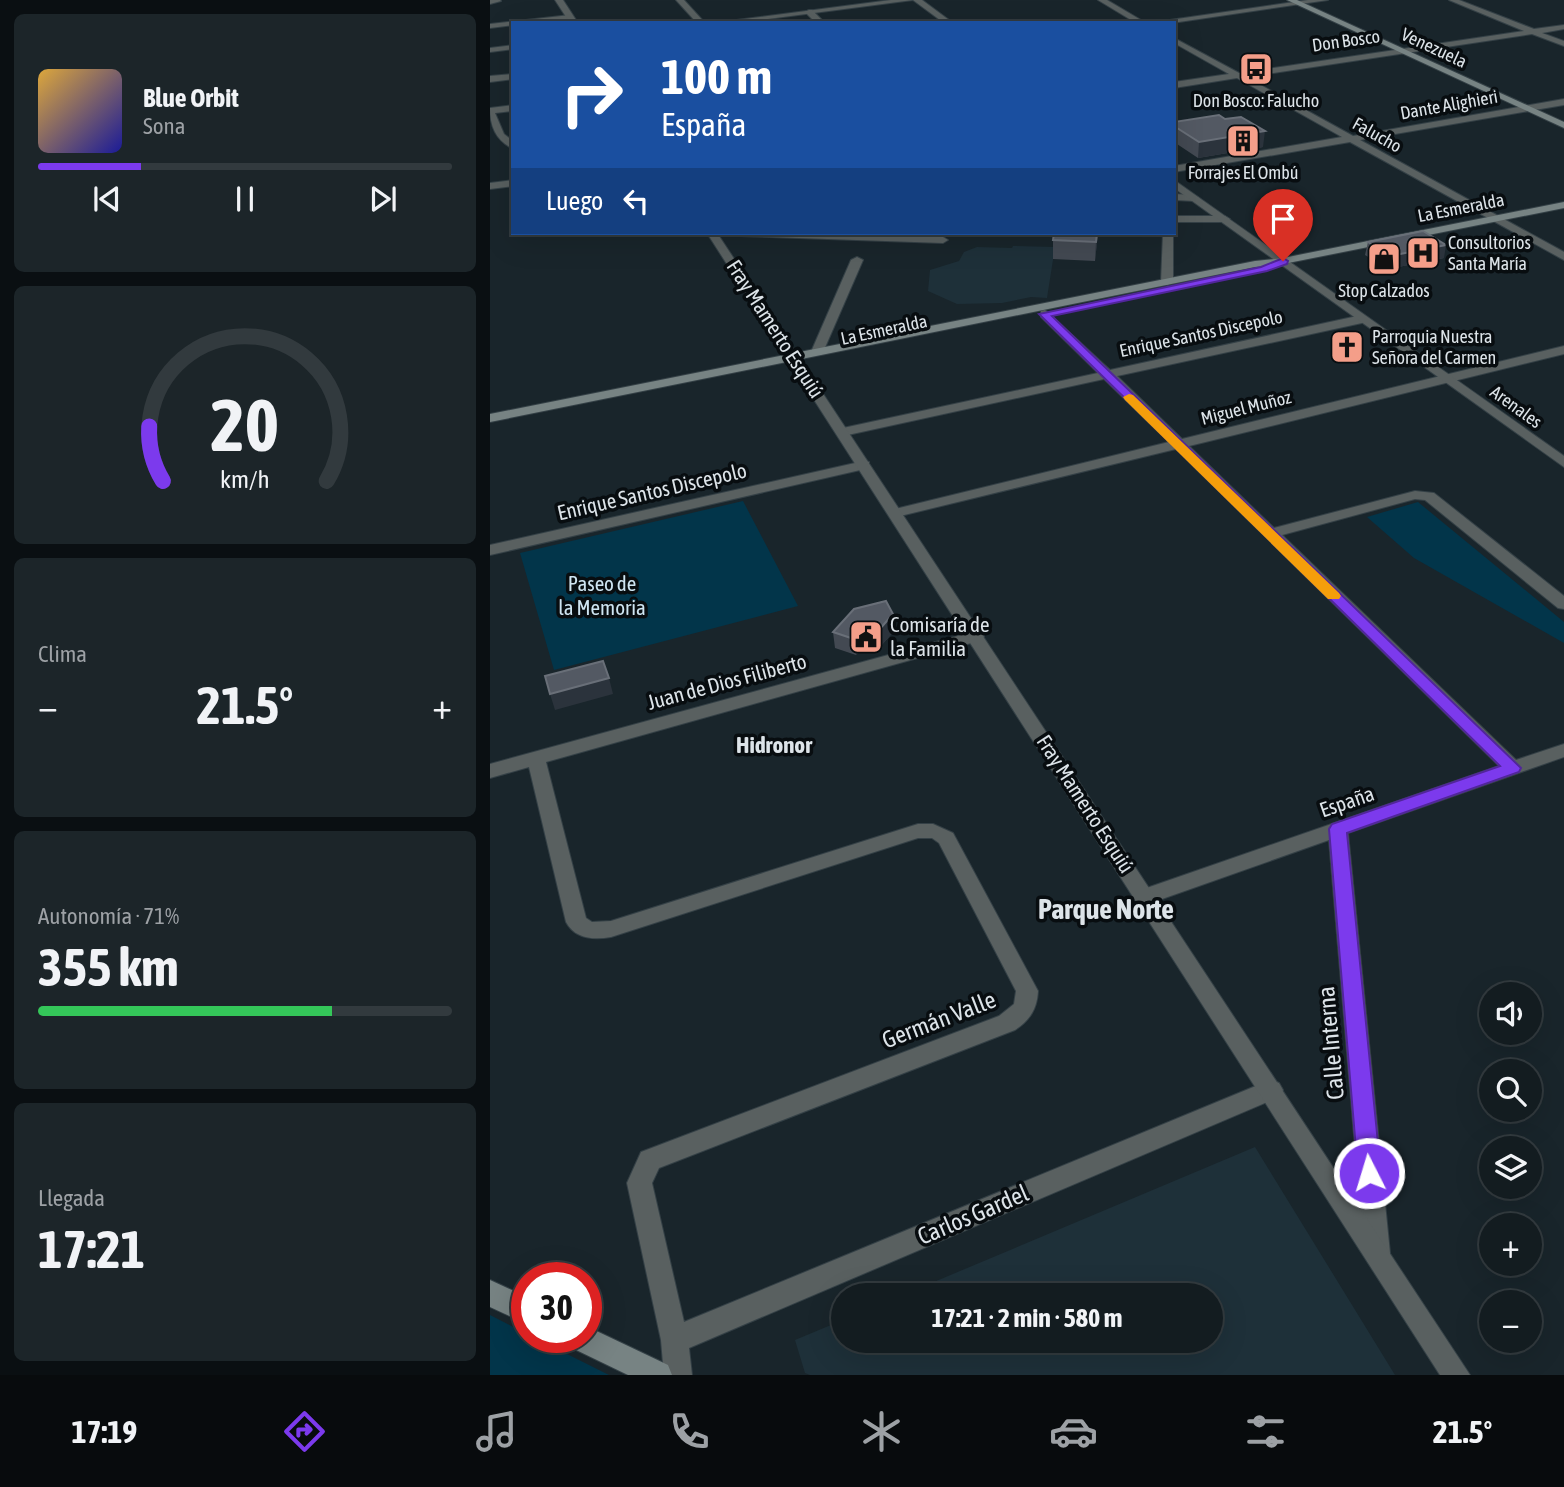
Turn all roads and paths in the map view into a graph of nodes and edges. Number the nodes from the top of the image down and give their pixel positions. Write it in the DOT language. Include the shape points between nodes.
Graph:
graph roads {
  1 [pos="559,0"];
  2 [pos="680,0"];
  3 [pos="909,0"];
  4 [pos="917,0"];
  5 [pos="1101,0"];
  6 [pos="1324,0"];
  7 [pos="1453,0"];
  8 [pos="1295,2"];
  9 [pos="809,12"];
  10 [pos="572,20"];
  11 [pos="553,21"];
  12 [pos="699,21"];
  13 [pos="735,21"];
  14 [pos="819,21"];
  15 [pos="946,21"];
  16 [pos="1138,21"];
  17 [pos="1167,21"];
  18 [pos="511,23"];
  19 [pos="490,26"];
  20 [pos="1564,27"];
  21 [pos="1532,31"];
  22 [pos="1176,41"];
  23 [pos="1564,44"];
  24 [pos="511,47"];
  25 [pos="490,50"];
  26 [pos="1402,51"];
  27 [pos="1237,75"];
  28 [pos="511,76"];
  29 [pos="490,79"];
  30 [pos="1176,85"];
  31 [pos="1564,102"];
  32 [pos="511,108"];
  33 [pos="1528,108"];
  34 [pos="490,111"];
  35 [pos="1564,125"];
  36 [pos="1350,138"];
  37 [pos="511,144"];
  38 [pos="1176,169"];
  39 [pos="511,183"];
  40 [pos="1176,184"];
  41 [pos="490,186"];
  42 [pos="1176,197"];
  43 [pos="1195,198"];
  44 [pos="1564,205"];
  45 [pos="1176,219"];
  46 [pos="1225,219"];
  47 [pos="1495,219"];
  48 [pos="713,235"];
  49 [pos="798,235"];
  50 [pos="1168,235"];
  51 [pos="943,240"];
  52 [pos="1564,257"];
  53 [pos="857,260"];
  54 [pos="1283,261"];
  55 [pos="1167,282"];
  56 [pos="1045,314"];
  57 [pos="1362,319"];
  58 [pos="1564,350"];
  59 [pos="817,352"];
  60 [pos="796,361"];
  61 [pos="1106,374"];
  62 [pos="1446,379"];
  63 [pos="490,418"];
  64 [pos="490,428"];
  65 [pos="843,432"];
  66 [pos="1177,444"];
  67 [pos="1564,463"];
  68 [pos="864,465"];
  69 [pos="896,513"];
  70 [pos="1269,534"];
  71 [pos="490,550"];
  72 [pos="1564,604"];
  73 [pos="976,636"];
  74 [pos="1563,750"];
  75 [pos="536,758"];
  76 [pos="1513,768"];
  77 [pos="490,771"];
  78 [pos="1338,829"];
  79 [pos="1145,897"];
  80 [pos="1271,1090"];
  81 [pos="1377,1253"];
  82 [pos="490,1293"];
  83 [pos="511,1303"];
  84 [pos="675,1340"];
  85 [pos="602,1348"];
  86 [pos="658,1375"];
  87 [pos="678,1375"];
  88 [pos="1456,1375"];
  1 -- 10 [label="street"];
  2 -- 12 [label="street"];
  3 -- 9 [label="street"];
  4 -- 15 [label="street"];
  5 -- 16 [label="street"];
  6 -- 8 [label="street"];
  7 -- 21 [label="street"];
  8 -- 17 [label="street"];
  8 -- 26 [label="main road, Venezuela"];
  9 -- 13 [label="street"];
  9 -- 14 [label="street"];
  10 -- 11 [label="street"];
  18 -- 19 [label="street"];
  20 -- 21 [label="street, Don Bosco"];
  21 -- 23 [label="street"];
  21 -- 26 [label="street, Don Bosco"];
  22 -- 27 [label="street, Falucho"];
  24 -- 25 [label="street"];
  26 -- 27 [label="street, Don Bosco"];
  26 -- 33 [label="main road, Venezuela"];
  27 -- 30 [label="street, Don Bosco"];
  27 -- 36 [label="street, Falucho"];
  28 -- 29 [label="street"];
  31 -- 33 [label="street, Dante Alighieri"];
  32 -- 34 [label="street"];
  33 -- 35 [label="main road, Venezuela"];
  33 -- 36 [label="street, Dante Alighieri"];
  34 -- 37 [label="street" via="500,135"];
  36 -- 38 [label="street, Dante Alighieri"];
  36 -- 47 [label="street, Falucho"];
  39 -- 41 [label="street"];
  40 -- 43 [label="street, Arenales"];
  42 -- 43 [label="street"];
  43 -- 46 [label="street, Arenales"];
  44 -- 47 [label="main road, La Esmeralda"];
  45 -- 46 [label="street"];
  46 -- 54 [label="street, Arenales"];
  47 -- 52 [label="street, Falucho"];
  47 -- 54 [label="main road, La Esmeralda"];
  48 -- 60 [label="street, Fray Mamerto Esquiú"];
  49 -- 51 [label="street"];
  50 -- 55 [label="street"];
  53 -- 59 [label="street"];
  54 -- 55 [label="main road, La Esmeralda"];
  54 -- 56 [label="main road, La Esmeralda"];
  54 -- 57 [label="street, Arenales"];
  55 -- 59 [label="main road, La Esmeralda"];
  56 -- 60 [label="main road, La Esmeralda"];
  56 -- 61 [label="street"];
  57 -- 61 [label="street, Enrique Santos Discepolo"];
  57 -- 62 [label="street, Arenales"];
  58 -- 62 [label="street, Miguel Muñoz"];
  59 -- 60 [label="main road, La Esmeralda"];
  60 -- 63 [label="main road, La Esmeralda"];
  60 -- 64 [label="main road, La Esmeralda"];
  60 -- 65 [label="street, Fray Mamerto Esquiú"];
  61 -- 65 [label="street, Enrique Santos Discepolo"];
  61 -- 66 [label="street"];
  62 -- 66 [label="street, Miguel Muñoz"];
  62 -- 67 [label="street, Arenales"];
  65 -- 68 [label="street, Fray Mamerto Esquiú"];
  66 -- 69 [label="street, Miguel Muñoz"];
  66 -- 70 [label="street"];
  68 -- 69 [label="street, Fray Mamerto Esquiú"];
  68 -- 71 [label="street, Enrique Santos Discepolo"];
  69 -- 73 [label="street, Fray Mamerto Esquiú"];
  70 -- 72 [label="street" via="1409,496 1429,496"];
  70 -- 76 [label="street"];
  73 -- 75 [label="street, Juan de Dios Filiberto"];
  73 -- 79 [label="street, Fray Mamerto Esquiú"];
  74 -- 76 [label="street, España"];
  75 -- 77 [label="street, Juan de Dios Filiberto"];
  75 -- 84 [label="street, Germán Valle" via="577,922 583,929 611,929 930,830 946,838 1027,991 1027,1005 1007,1023 650,1160 639,1182"];
  76 -- 78 [label="street, España"];
  78 -- 79 [label="street, España"];
  78 -- 81 [label="street, Calle Interna"];
  79 -- 80 [label="street, Fray Mamerto Esquiú"];
  80 -- 81 [label="street, Fray Mamerto Esquiú"];
  80 -- 84 [label="street, Carlos Gardel"];
  81 -- 88 [label="street, Fray Mamerto Esquiú"];
  82 -- 83 [label="main road"];
  84 -- 87 [label="street, Germán Valle"];
  85 -- 86 [label="main road"];
}
